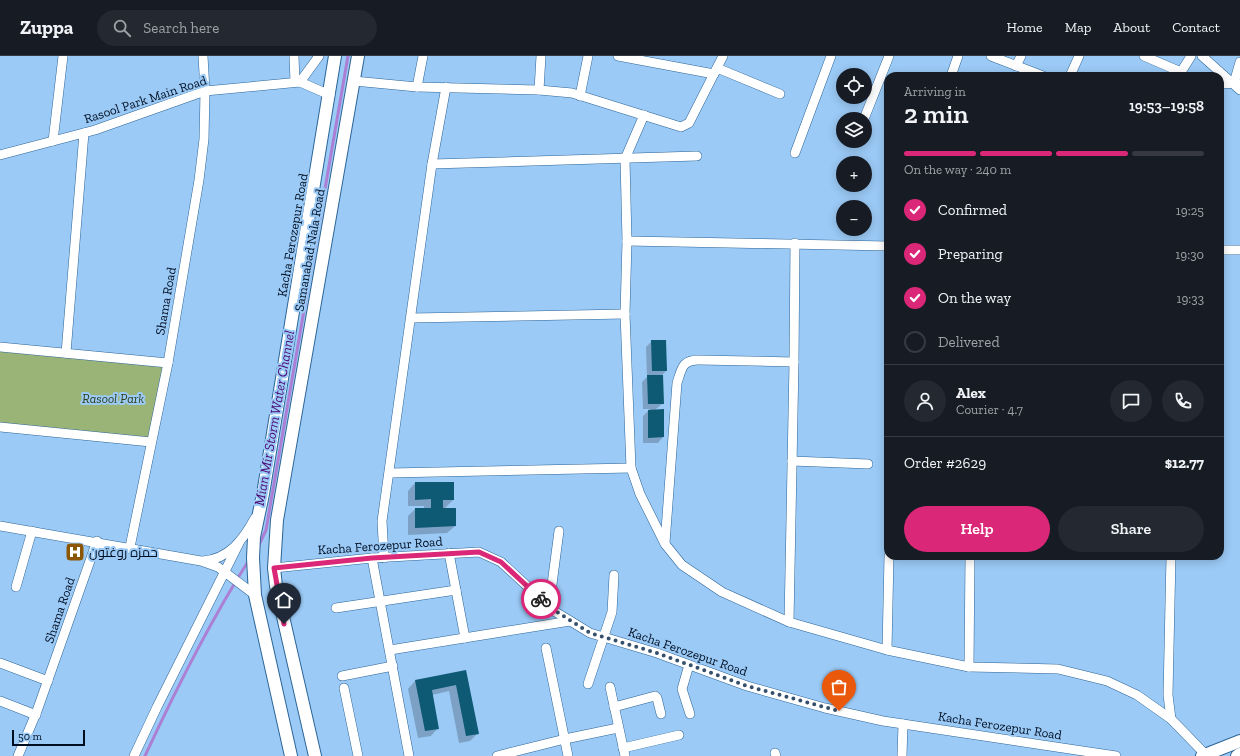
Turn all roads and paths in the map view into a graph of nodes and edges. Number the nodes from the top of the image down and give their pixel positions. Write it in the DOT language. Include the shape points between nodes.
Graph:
graph roads {
  1 [pos="63,56"];
  2 [pos="203,56"];
  3 [pos="294,56"];
  4 [pos="319,56"];
  5 [pos="335,56"];
  6 [pos="358,56"];
  7 [pos="423,56"];
  8 [pos="541,56"];
  9 [pos="588,56"];
  10 [pos="618,56"];
  11 [pos="723,56"];
  12 [pos="831,56"];
  13 [pos="889,56"];
  14 [pos="958,56"];
  15 [pos="991,56"];
  16 [pos="1020,56"];
  17 [pos="1079,56"];
  18 [pos="1144,56"];
  19 [pos="1191,56"];
  20 [pos="1202,56"];
  21 [pos="1240,62"];
  22 [pos="1016,66"];
  23 [pos="716,71"];
  24 [pos="952,72"];
  25 [pos="1032,72"];
  26 [pos="1072,72"];
  27 [pos="1222,72"];
  28 [pos="1224,74"];
  29 [pos="354,81"];
  30 [pos="297,82"];
  31 [pos="1224,84"];
  32 [pos="1238,85"];
  33 [pos="417,87"];
  34 [pos="446,87"];
  35 [pos="539,90"];
  36 [pos="205,91"];
  37 [pos="780,94"];
  38 [pos="330,96"];
  39 [pos="580,96"];
  40 [pos="867,112"];
  41 [pos="644,115"];
  42 [pos="84,133"];
  43 [pos="53,141"];
  44 [pos="795,153"];
  45 [pos="0,156"];
  46 [pos="697,156"];
  47 [pos="625,159"];
  48 [pos="432,164"];
  49 [pos="627,241"];
  50 [pos="795,243"];
  51 [pos="884,246"];
  52 [pos="1224,250"];
  53 [pos="1240,250"];
  54 [pos="625,314"];
  55 [pos="411,318"];
  56 [pos="0,348"];
  57 [pos="66,353"];
  58 [pos="794,362"];
  59 [pos="168,363"];
  60 [pos="0,427"];
  61 [pos="151,442"];
  62 [pos="792,461"];
  63 [pos="868,464"];
  64 [pos="631,468"];
  65 [pos="390,473"];
  66 [pos="260,511"];
  67 [pos="0,527"];
  68 [pos="32,531"];
  69 [pos="559,531"];
  70 [pos="97,541"];
  71 [pos="239,543"];
  72 [pos="665,544"];
  73 [pos="130,547"];
  74 [pos="449,553"];
  75 [pos="372,558"];
  76 [pos="384,558"];
  77 [pos="889,560"];
  78 [pos="970,560"];
  79 [pos="1171,560"];
  80 [pos="201,561"];
  81 [pos="274,568"];
  82 [pos="224,571"];
  83 [pos="614,575"];
  84 [pos="16,587"];
  85 [pos="456,590"];
  86 [pos="255,595"];
  87 [pos="381,602"];
  88 [pos="550,607"];
  89 [pos="336,608"];
  90 [pos="570,621"];
  91 [pos="789,622"];
  92 [pos="604,637"];
  93 [pos="465,638"];
  94 [pos="546,648"];
  95 [pos="390,650"];
  96 [pos="887,650"];
  97 [pos="0,662"];
  98 [pos="690,665"];
  99 [pos="393,666"];
  100 [pos="969,667"];
  101 [pos="342,676"];
  102 [pos="48,681"];
  103 [pos="588,684"];
  104 [pos="610,687"];
  105 [pos="344,688"];
  106 [pos="0,701"];
  107 [pos="614,707"];
  108 [pos="661,714"];
  109 [pos="690,714"];
  110 [pos="36,715"];
  111 [pos="1171,719"];
  112 [pos="903,724"];
  113 [pos="618,728"];
  114 [pos="679,735"];
  115 [pos="565,739"];
  116 [pos="1240,741"];
  117 [pos="624,752"];
  118 [pos="1240,754"];
  119 [pos="503,755"];
  120 [pos="1203,755"];
  121 [pos="18,756"];
  122 [pos="134,756"];
  123 [pos="291,756"];
  124 [pos="315,756"];
  125 [pos="358,756"];
  126 [pos="409,756"];
  127 [pos="568,756"];
  128 [pos="902,756"];
  129 [pos="1116,756"];
  130 [pos="1237,756"];
  1 -- 43 [label="street"];
  2 -- 36 [label="street, Shama Road"];
  3 -- 30 [label="street"];
  4 -- 30 [label="street"];
  5 -- 38 [label="main road, Kacha Ferozepur Road"];
  6 -- 29 [label="main road, Samanabad Nala Road"];
  7 -- 33 [label="street"];
  8 -- 35 [label="street"];
  9 -- 39 [label="street"];
  10 -- 23 [label="street"];
  11 -- 23 [label="street"];
  12 -- 44 [label="street"];
  13 -- 40 [label="street"];
  14 -- 24 [label="street"];
  15 -- 22 [label="street"];
  16 -- 22 [label="street"];
  17 -- 26 [label="street"];
  18 -- 19 [label="street" via="1181,72"];
  20 -- 27 [label="street"];
  21 -- 32 [label="street"];
  22 -- 25 [label="street"];
  23 -- 37 [label="street"];
  23 -- 41 [label="street" via="689,123 681,127"];
  28 -- 32 [label="street"];
  29 -- 33 [label="street"];
  29 -- 81 [label="main road, Samanabad Nala Road" via="282,487"];
  30 -- 36 [label="street, Rasool Park Main Road"];
  30 -- 38 [label="street"];
  31 -- 32 [label="street"];
  33 -- 34 [label="street"];
  34 -- 35 [label="street"];
  34 -- 48 [label="street"];
  35 -- 39 [label="street"];
  36 -- 42 [label="street, Rasool Park Main Road"];
  36 -- 59 [label="street, Shama Road" via="204,139 199,180"];
  38 -- 66 [label="main road, Kacha Ferozepur Road"];
  39 -- 41 [label="street"];
  41 -- 47 [label="street"];
  42 -- 43 [label="street, Rasool Park Main Road"];
  42 -- 57 [label="street"];
  43 -- 45 [label="street, Rasool Park Main Road"];
  46 -- 47 [label="street"];
  47 -- 48 [label="street"];
  47 -- 49 [label="street"];
  48 -- 55 [label="street"];
  49 -- 50 [label="street"];
  49 -- 54 [label="street"];
  50 -- 51 [label="street"];
  50 -- 58 [label="street"];
  52 -- 53 [label="street"];
  54 -- 55 [label="street"];
  54 -- 64 [label="street"];
  55 -- 65 [label="street"];
  56 -- 57 [label="street"];
  57 -- 59 [label="street"];
  58 -- 62 [label="street"];
  58 -- 72 [label="street" via="690,360 683,366 677,383"];
  59 -- 61 [label="street, Shama Road"];
  60 -- 61 [label="street"];
  61 -- 73 [label="street, Shama Road"];
  62 -- 63 [label="street"];
  62 -- 91 [label="street"];
  64 -- 65 [label="street"];
  64 -- 72 [label="street" via="640,494"];
  65 -- 76 [label="street" via="382,521"];
  66 -- 71 [label="street"];
  66 -- 86 [label="main road, Kacha Ferozepur Road" via="254,537"];
  67 -- 68 [label="street"];
  68 -- 70 [label="street"];
  68 -- 84 [label="street"];
  69 -- 88 [label="street"];
  70 -- 73 [label="street"];
  70 -- 102 [label="street, Shama Road"];
  71 -- 80 [label="street" via="225,555"];
  71 -- 82 [label="street"];
  72 -- 91 [label="street" via="682,565 722,592"];
  73 -- 80 [label="street"];
  74 -- 76 [label="street, Kacha Ferozepur Road"];
  74 -- 85 [label="street"];
  74 -- 88 [label="street, Kacha Ferozepur Road" via="479,552 501,562"];
  75 -- 76 [label="street, Kacha Ferozepur Road"];
  75 -- 81 [label="street, Kacha Ferozepur Road"];
  75 -- 87 [label="street"];
  77 -- 96 [label="street"];
  78 -- 100 [label="street"];
  79 -- 111 [label="street" via="1168,695"];
  80 -- 82 [label="street"];
  81 -- 124 [label="main road, Samanabad Nala Road" via="280,610"];
  82 -- 86 [label="street"];
  82 -- 122 [label="street"];
  83 -- 92 [label="street" via="612,612"];
  85 -- 87 [label="street"];
  85 -- 93 [label="street"];
  86 -- 123 [label="main road, Kacha Ferozepur Road"];
  87 -- 89 [label="street"];
  87 -- 95 [label="street"];
  88 -- 90 [label="street, Kacha Ferozepur Road"];
  90 -- 92 [label="street, Kacha Ferozepur Road" via="590,633"];
  90 -- 93 [label="street"];
  91 -- 96 [label="street"];
  92 -- 98 [label="street, Kacha Ferozepur Road"];
  92 -- 103 [label="street"];
  93 -- 95 [label="street"];
  94 -- 115 [label="street"];
  95 -- 99 [label="street"];
  96 -- 100 [label="street"];
  97 -- 102 [label="street"];
  98 -- 109 [label="street" via="682,689"];
  98 -- 112 [label="street, Kacha Ferozepur Road" via="747,686 824,708"];
  99 -- 101 [label="street"];
  99 -- 126 [label="street"];
  100 -- 111 [label="street" via="1058,669 1107,681 1137,695"];
  102 -- 110 [label="street, Shama Road"];
  104 -- 107 [label="street"];
  105 -- 125 [label="street"];
  106 -- 110 [label="street"];
  107 -- 108 [label="street" via="655,696"];
  107 -- 113 [label="street"];
  110 -- 121 [label="street, Shama Road"];
  111 -- 120 [label="street"];
  112 -- 128 [label="street"];
  112 -- 129 [label="street, Kacha Ferozepur Road"];
  113 -- 115 [label="street"];
  113 -- 117 [label="street"];
  114 -- 117 [label="street"];
  115 -- 119 [label="street"];
  115 -- 127 [label="street"];
  116 -- 120 [label="main road"];
  118 -- 130 [label="main road"];
}
